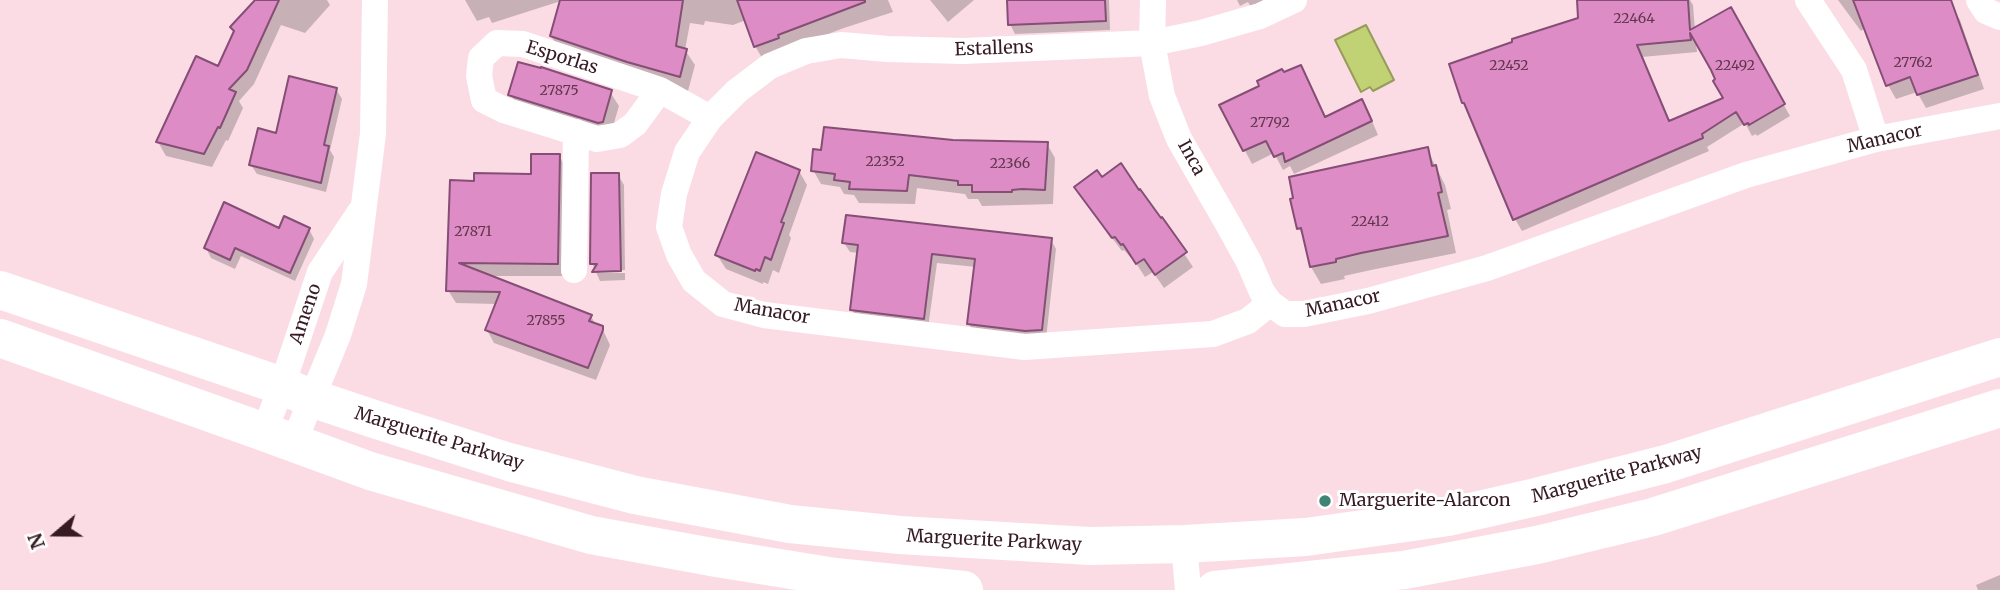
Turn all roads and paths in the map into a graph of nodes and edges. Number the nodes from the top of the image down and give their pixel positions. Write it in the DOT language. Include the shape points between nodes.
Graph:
graph roads {
  1 [pos="375,0"];
  2 [pos="1153,0"];
  3 [pos="1294,0"];
  4 [pos="1808,0"];
  5 [pos="1979,0"];
  6 [pos="2000,17"];
  7 [pos="1152,43"];
  8 [pos="660,90"];
  9 [pos="2000,116"];
  10 [pos="710,118"];
  11 [pos="576,132"];
  12 [pos="1876,139"];
  13 [pos="365,204"];
  14 [pos="575,270"];
  15 [pos="320,272"];
  16 [pos="354,284"];
  17 [pos="0,290"];
  18 [pos="1270,303"];
  19 [pos="0,338"];
  20 [pos="2000,357"];
  21 [pos="296,392"];
  22 [pos="2000,408"];
  23 [pos="279,437"];
  24 [pos="1184,544"];
  25 [pos="964,590"];
  26 [pos="1188,590"];
  27 [pos="1215,590"];
  1 -- 13 [label="street, Ameno" via="373,134"];
  2 -- 7 [label="street, Inca"];
  3 -- 7 [label="street, Estallens" via="1260,16"];
  4 -- 12 [label="street" via="1854,70"];
  5 -- 6 [label="street" via="1986,11"];
  7 -- 10 [label="street, Estallens" via="963,51 841,45 806,51 770,66"];
  7 -- 18 [label="street, Inca" via="1162,96 1179,139"];
  8 -- 10 [label="street, Esporlas"];
  8 -- 11 [label="street, Esporlas" via="635,124 620,135 597,139"];
  8 -- 11 [label="street, Esporlas" via="523,44 497,43 481,58 484,100"];
  9 -- 12 [label="street, Manacor"];
  10 -- 18 [label="street, Manacor" via="687,152 669,227 694,281 723,304 764,315 1025,347 1213,334 1248,321"];
  11 -- 14 [label="street"];
  12 -- 18 [label="street, Manacor" via="1746,175 1487,268 1304,314 1285,314"];
  13 -- 15 [label="street, Ameno"];
  13 -- 16 [label="street, Ameno"];
  15 -- 16 [label="street"];
  15 -- 21 [label="street, Ameno"];
  16 -- 21 [label="street, Ameno" via="338,335"];
  17 -- 21 [label="main road, Marguerite Parkway"];
  19 -- 23 [label="main road"];
  20 -- 24 [label="main road, Marguerite Parkway" via="1666,464 1511,503 1448,517 1306,537"];
  21 -- 23 [label="street, Ameno"];
  21 -- 24 [label="main road, Marguerite Parkway" via="509,462 635,495 790,524 900,536 1090,546"];
  22 -- 27 [label="main road" via="1653,517 1550,542 1404,570"];
  23 -- 25 [label="main road" via="370,471 591,535 835,577"];
  24 -- 26 [label="street"];
}
